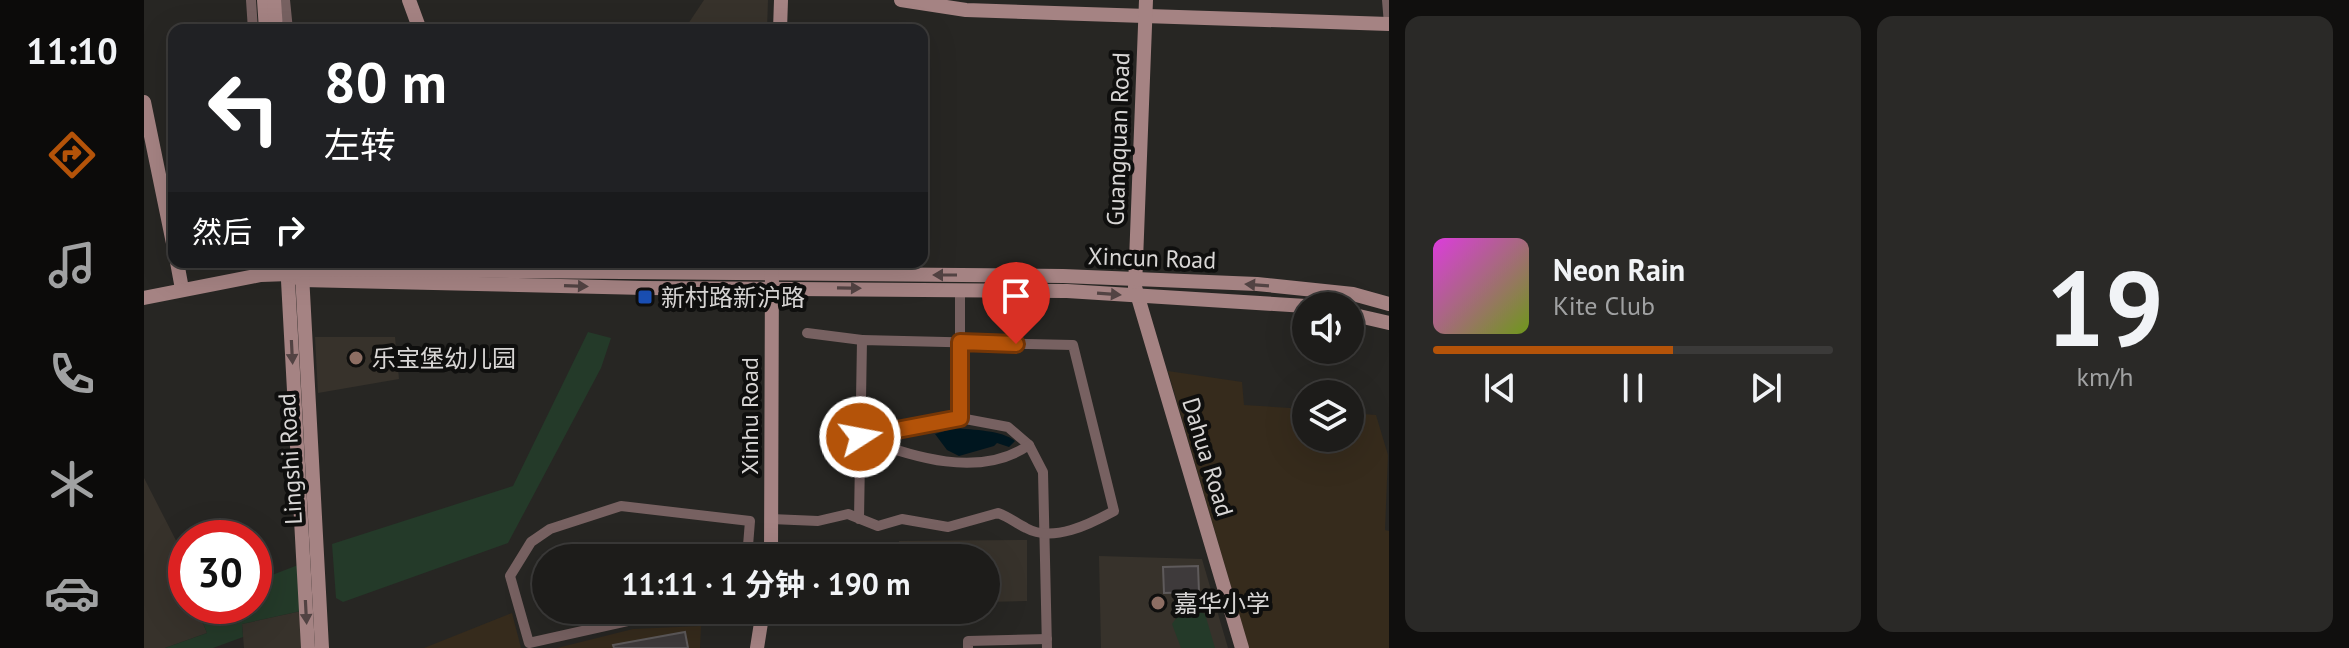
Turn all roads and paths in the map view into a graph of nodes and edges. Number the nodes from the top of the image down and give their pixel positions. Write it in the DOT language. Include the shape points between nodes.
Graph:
graph roads {
  1 [pos="251,0"];
  2 [pos="264,0"];
  3 [pos="274,0"];
  4 [pos="285,0"];
  5 [pos="409,0"];
  6 [pos="781,0"];
  7 [pos="901,0"];
  8 [pos="1146,0"];
  9 [pos="1387,0"];
  10 [pos="1145,17"];
  11 [pos="253,24"];
  12 [pos="266,24"];
  13 [pos="276,24"];
  14 [pos="287,24"];
  15 [pos="418,24"];
  16 [pos="780,24"];
  17 [pos="1389,24"];
  18 [pos="144,102"];
  19 [pos="168,219"];
  20 [pos="178,268"];
  21 [pos="296,269"];
  22 [pos="470,271"];
  23 [pos="771,275"];
  24 [pos="1135,279"];
  25 [pos="182,289"];
  26 [pos="960,290"];
  27 [pos="1137,296"];
  28 [pos="144,298"];
  29 [pos="1389,304"];
  30 [pos="1292,305"];
  31 [pos="1364,317"];
  32 [pos="1389,323"];
  33 [pos="807,333"];
  34 [pos="862,340"];
  35 [pos="960,342"];
  36 [pos="960,418"];
  37 [pos="860,437"];
  38 [pos="1029,445"];
  39 [pos="771,519"];
  40 [pos="859,519"];
  41 [pos="1046,532"];
  42 [pos="748,544"];
  43 [pos="771,544"];
  44 [pos="614,624"];
  45 [pos="761,624"];
  46 [pos="1047,644"];
  47 [pos="308,648"];
  48 [pos="322,648"];
  49 [pos="757,648"];
  50 [pos="968,648"];
  51 [pos="1242,648"];
  1 -- 11 [label="street"];
  2 -- 12 [label="main road"];
  3 -- 13 [label="main road"];
  4 -- 14 [label="street"];
  5 -- 15 [label="main road"];
  6 -- 16 [label="main road"];
  7 -- 10 [label="main road" via="966,10"];
  8 -- 10 [label="main road, Guangquan Road"];
  9 -- 17 [label="street"];
  10 -- 17 [label="main road"];
  10 -- 24 [label="main road, Guangquan Road"];
  18 -- 19 [label="main road"];
  20 -- 25 [label="main road"];
  21 -- 22 [label="main road, Xincun Road"];
  21 -- 25 [label="main road, Xincun Road"];
  21 -- 47 [label="main road, Lingshi Road, one-way"];
  21 -- 48 [label="main road, Lingshi Road"];
  22 -- 23 [label="main road, Xincun Road" via="645,288"];
  24 -- 23 [label="main road, Xincun Road, one-way"];
  23 -- 26 [label="main road, Xincun Road, one-way"];
  23 -- 39 [label="main road, Xinhu Road"];
  24 -- 27 [label="main road, Dahua Road"];
  29 -- 24 [label="main road, Xincun Road, one-way" via="1298,288"];
  25 -- 28 [label="main road, Xincun Road"];
  26 -- 27 [label="main road, Xincun Road, one-way"];
  26 -- 35 [label="street"];
  27 -- 30 [label="main road, Xincun Road"];
  27 -- 51 [label="main road, Dahua Road"];
  31 -- 32 [label="main road"];
  33 -- 34 [label="street"];
  34 -- 35 [label="street"];
  34 -- 37 [label="street"];
  35 -- 36 [label="street"];
  35 -- 41 [label="street" via="1073,345 1114,511 1063,532"];
  36 -- 37 [label="street"];
  36 -- 38 [label="street" via="1008,427"];
  37 -- 38 [label="street" via="902,453 959,462 993,458"];
  37 -- 40 [label="street"];
  38 -- 41 [label="street" via="1043,472"];
  39 -- 40 [label="street" via="818,521 848,514"];
  39 -- 43 [label="main road, Xinhu Road"];
  40 -- 41 [label="street" via="878,526 916,519 948,527 998,513 1027,529"];
  41 -- 46 [label="street"];
  42 -- 44 [label="street" via="750,521 621,506 550,529 531,542 510,576 529,643"];
  45 -- 49 [label="main road"];
  46 -- 50 [label="street" via="968,641"];
}
